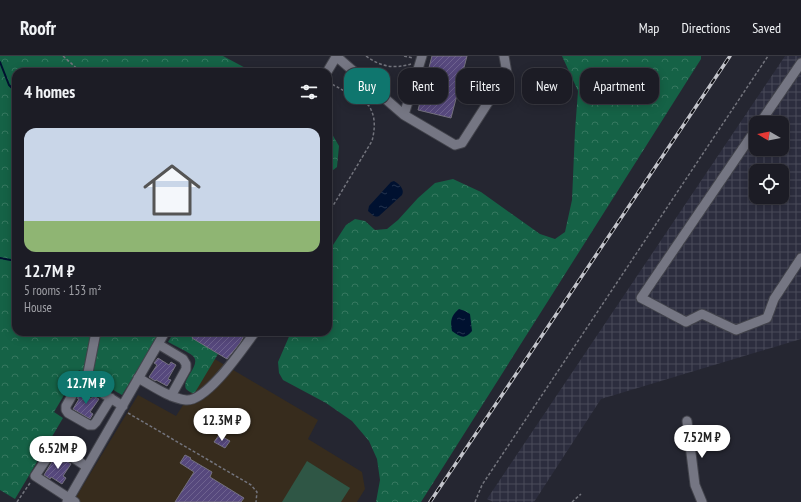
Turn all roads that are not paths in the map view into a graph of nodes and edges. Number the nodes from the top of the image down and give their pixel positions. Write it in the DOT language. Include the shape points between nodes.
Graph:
graph roads {
  1 [pos="336,56"];
  2 [pos="504,56"];
  3 [pos="421,58"];
  4 [pos="801,63"];
  5 [pos="329,68"];
  6 [pos="404,115"];
  7 [pos="765,116"];
  8 [pos="749,139"];
  9 [pos="801,258"];
  10 [pos="95,336"];
  11 [pos="163,336"];
  12 [pos="252,336"];
  13 [pos="158,344"];
  14 [pos="138,378"];
  15 [pos="86,383"];
  16 [pos="171,396"];
  17 [pos="111,398"];
  18 [pos="122,407"];
  19 [pos="687,421"];
  20 [pos="87,467"];
  21 [pos="70,501"];
  22 [pos="702,502"];
  1 -- 5 [label="street"];
  1 -- 6 [label="street"];
  2 -- 6 [label="street" via="508,73 462,142 455,145"];
  3 -- 6 [label="street"];
  4 -- 7 [label="street"];
  8 -- 9 [label="street" via="641,298 686,322 702,314 736,330 767,318 774,299"];
  10 -- 15 [label="street"];
  11 -- 13 [label="street"];
  12 -- 16 [label="street" via="223,374 204,393 187,400"];
  13 -- 14 [label="street"];
  13 -- 16 [label="street" via="184,358 186,364 186,369"];
  14 -- 16 [label="street"];
  14 -- 18 [label="street"];
  15 -- 17 [label="street"];
  15 -- 17 [label="street" via="78,385 66,406 68,413 89,425 93,424"];
  17 -- 18 [label="street"];
  18 -- 20 [label="street"];
  19 -- 22 [label="street" via="695,486"];
  20 -- 21 [label="street"];
  20 -- 21 [label="street" via="55,450 35,476"];
}
